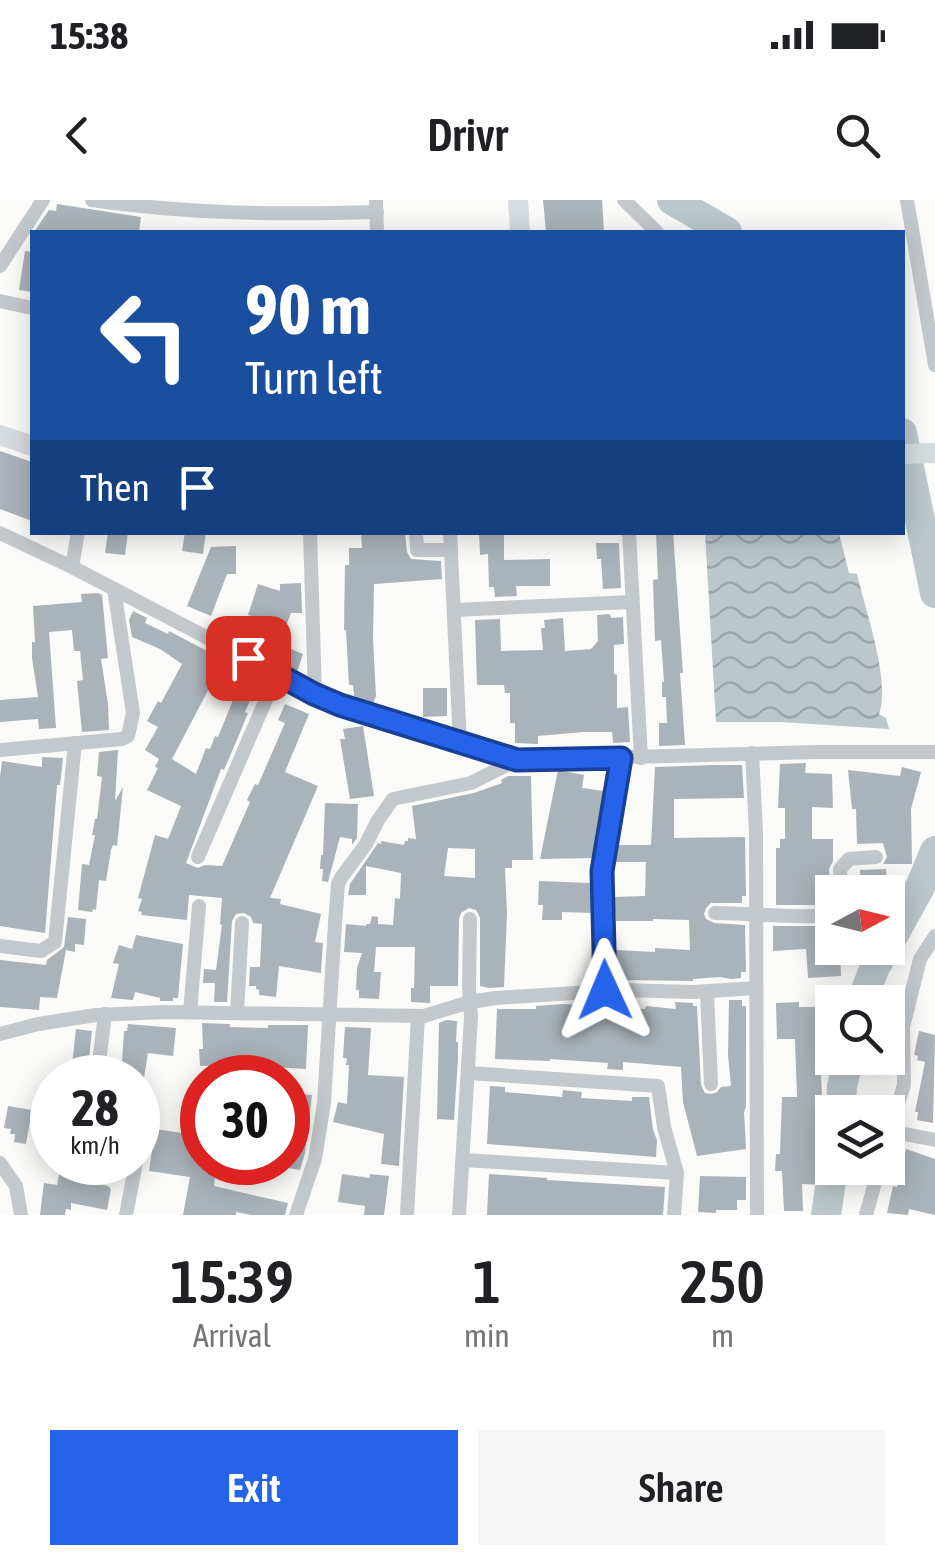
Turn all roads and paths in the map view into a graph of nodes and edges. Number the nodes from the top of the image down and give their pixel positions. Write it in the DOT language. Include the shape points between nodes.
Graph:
graph roads {
  1 [pos="43,200"];
  2 [pos="92,200"];
  3 [pos="518,200"];
  4 [pos="624,200"];
  5 [pos="906,200"];
  6 [pos="376,206"];
  7 [pos="520,230"];
  8 [pos="654,230"];
  9 [pos="0,266"];
  10 [pos="0,301"];
  11 [pos="30,308"];
  12 [pos="935,365"];
  13 [pos="0,435"];
  14 [pos="30,445"];
  15 [pos="935,453"];
  16 [pos="905,454"];
  17 [pos="0,533"];
  18 [pos="77,535"];
  19 [pos="310,535"];
  20 [pos="416,535"];
  21 [pos="450,535"];
  22 [pos="629,535"];
  23 [pos="451,550"];
  24 [pos="72,567"];
  25 [pos="114,589"];
  26 [pos="632,602"];
  27 [pos="454,610"];
  28 [pos="277,674"];
  29 [pos="314,694"];
  30 [pos="76,743"];
  31 [pos="460,744"];
  32 [pos="0,750"];
  33 [pos="935,752"];
  34 [pos="752,754"];
  35 [pos="621,758"];
  36 [pos="640,758"];
  37 [pos="517,760"];
  38 [pos="198,857"];
  39 [pos="876,857"];
  40 [pos="840,875"];
  41 [pos="198,906"];
  42 [pos="715,913"];
  43 [pos="756,914"];
  44 [pos="815,915"];
  45 [pos="470,918"];
  46 [pos="242,923"];
  47 [pos="935,936"];
  48 [pos="0,946"];
  49 [pos="756,988"];
  50 [pos="605,990"];
  51 [pos="707,992"];
  52 [pos="470,1002"];
  53 [pos="190,1012"];
  54 [pos="238,1013"];
  55 [pos="329,1013"];
  56 [pos="105,1014"];
  57 [pos="418,1016"];
  58 [pos="0,1034"];
  59 [pos="100,1055"];
  60 [pos="469,1074"];
  61 [pos="711,1084"];
  62 [pos="901,1095"];
  63 [pos="905,1136"];
  64 [pos="935,1140"];
  65 [pos="463,1160"];
  66 [pos="0,1164"];
  67 [pos="677,1172"];
  68 [pos="132,1185"];
  69 [pos="874,1185"];
  70 [pos="21,1215"];
  71 [pos="126,1215"];
  72 [pos="296,1215"];
  73 [pos="408,1215"];
  74 [pos="459,1215"];
  75 [pos="674,1215"];
  76 [pos="757,1215"];
  77 [pos="866,1215"];
  1 -- 9 [label="street"];
  2 -- 6 [label="street" via="275,215"];
  3 -- 7 [label="street"];
  4 -- 8 [label="street"];
  5 -- 12 [label="street"];
  10 -- 11 [label="street"];
  13 -- 14 [label="street"];
  15 -- 16 [label="street"];
  17 -- 24 [label="street"];
  18 -- 24 [label="street"];
  19 -- 29 [label="street"];
  20 -- 23 [label="street" via="417,550"];
  21 -- 23 [label="street"];
  22 -- 26 [label="street"];
  23 -- 27 [label="street"];
  24 -- 25 [label="street"];
  25 -- 28 [label="street"];
  25 -- 30 [label="street" via="132,727 125,738"];
  26 -- 27 [label="street"];
  26 -- 36 [label="street"];
  27 -- 31 [label="street"];
  28 -- 29 [label="street"];
  28 -- 38 [label="street"];
  29 -- 31 [label="street"];
  30 -- 32 [label="street"];
  30 -- 48 [label="street" via="55,942 40,951"];
  31 -- 37 [label="street"];
  33 -- 34 [label="street"];
  34 -- 36 [label="street"];
  34 -- 43 [label="street"];
  35 -- 36 [label="street"];
  35 -- 37 [label="street"];
  35 -- 50 [label="street" via="602,871"];
  37 -- 55 [label="street" via="478,781 393,799 385,808 338,884"];
  39 -- 40 [label="street" via="849,858"];
  41 -- 53 [label="street"];
  42 -- 43 [label="street"];
  43 -- 44 [label="street"];
  43 -- 49 [label="street"];
  45 -- 52 [label="street"];
  46 -- 54 [label="street"];
  47 -- 62 [label="street" via="920,959 904,1021"];
  49 -- 51 [label="street"];
  49 -- 76 [label="street"];
  50 -- 51 [label="street"];
  50 -- 52 [label="street"];
  51 -- 61 [label="street"];
  52 -- 57 [label="street"];
  52 -- 60 [label="street"];
  53 -- 54 [label="street"];
  53 -- 56 [label="street"];
  54 -- 55 [label="street"];
  55 -- 57 [label="street"];
  55 -- 72 [label="street" via="316,1159"];
  56 -- 58 [label="street"];
  56 -- 59 [label="street"];
  57 -- 73 [label="street"];
  60 -- 65 [label="street"];
  60 -- 67 [label="street" via="658,1086"];
  63 -- 64 [label="street"];
  65 -- 67 [label="street"];
  65 -- 74 [label="street"];
  66 -- 70 [label="street" via="16,1186"];
  67 -- 75 [label="street"];
  68 -- 71 [label="street"];
  69 -- 77 [label="street"];
}
